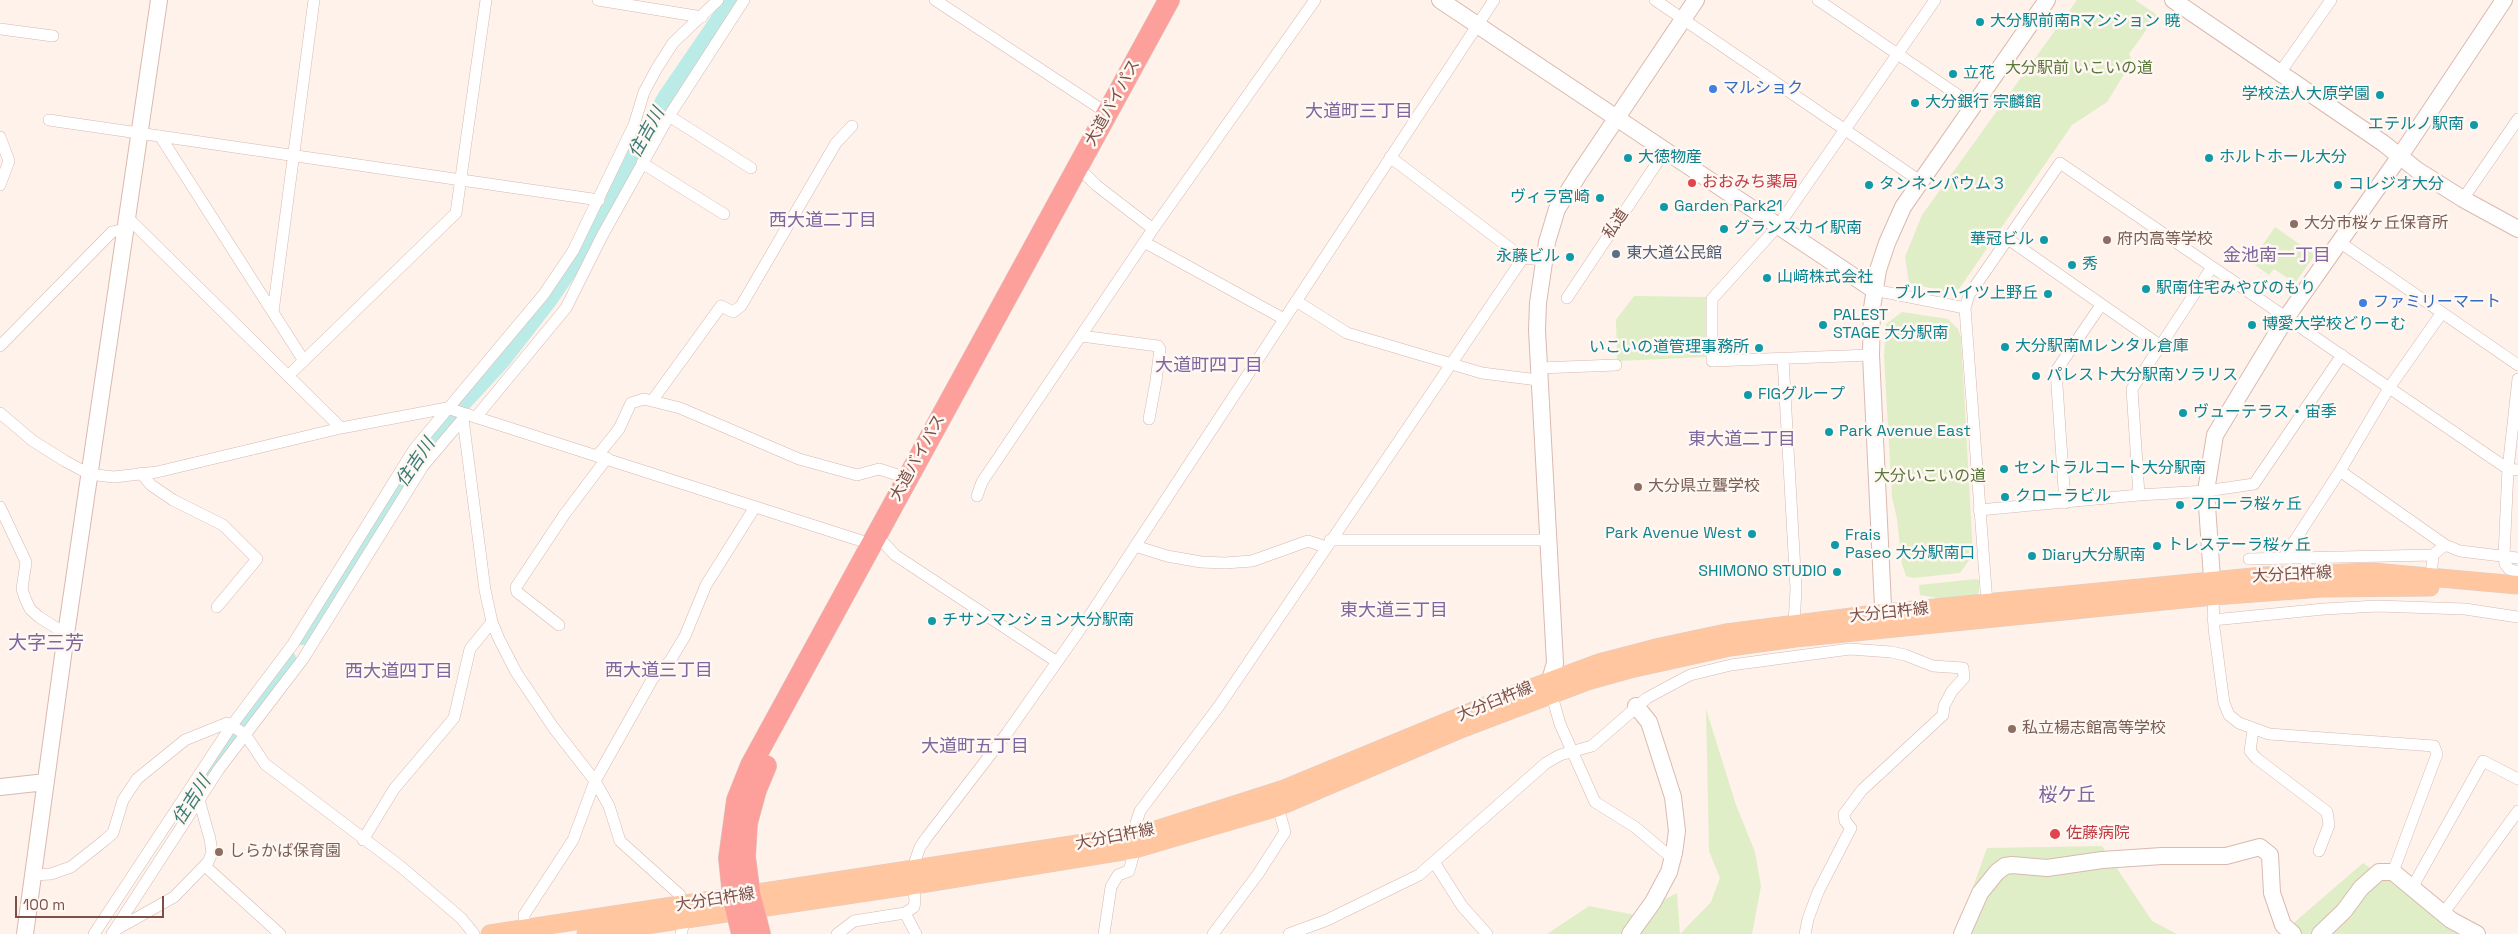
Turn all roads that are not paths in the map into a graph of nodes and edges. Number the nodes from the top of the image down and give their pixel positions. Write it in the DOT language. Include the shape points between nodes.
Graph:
graph roads {
  1 [pos="159,0"];
  2 [pos="314,0"];
  3 [pos="486,0"];
  4 [pos="598,0"];
  5 [pos="718,0"];
  6 [pos="744,0"];
  7 [pos="935,0"];
  8 [pos="1169,0"];
  9 [pos="1183,0"];
  10 [pos="1315,0"];
  11 [pos="1440,0"];
  12 [pos="1494,0"];
  13 [pos="1655,0"];
  14 [pos="1696,0"];
  15 [pos="1818,0"];
  16 [pos="1935,0"];
  17 [pos="2047,0"];
  18 [pos="2173,0"];
  19 [pos="2331,0"];
  20 [pos="2504,0"];
  21 [pos="654,4"];
  22 [pos="702,17"];
  23 [pos="1683,19"];
  24 [pos="1477,25"];
  25 [pos="0,29"];
  26 [pos="53,36"];
  27 [pos="1897,54"];
  28 [pos="2279,74"];
  29 [pos="1974,106"];
  30 [pos="1107,113"];
  31 [pos="668,116"];
  32 [pos="1617,118"];
  33 [pos="2518,119"];
  34 [pos="49,120"];
  35 [pos="852,126"];
  36 [pos="1845,130"];
  37 [pos="139,133"];
  38 [pos="160,136"];
  39 [pos="0,137"];
  40 [pos="1666,151"];
  41 [pos="293,156"];
  42 [pos="2400,156"];
  43 [pos="1390,157"];
  44 [pos="642,163"];
  45 [pos="751,168"];
  46 [pos="1086,175"];
  47 [pos="461,180"];
  48 [pos="1920,181"];
  49 [pos="0,185"];
  50 [pos="2463,199"];
  51 [pos="599,200"];
  52 [pos="724,214"];
  53 [pos="126,222"];
  54 [pos="1778,226"];
  55 [pos="1153,229"];
  56 [pos="2518,229"];
  57 [pos="2008,239"];
  58 [pos="2338,241"];
  59 [pos="1144,242"];
  60 [pos="1523,258"];
  61 [pos="1544,260"];
  62 [pos="2212,267"];
  63 [pos="1874,290"];
  64 [pos="1567,298"];
  65 [pos="1296,301"];
  66 [pos="2100,305"];
  67 [pos="1965,308"];
  68 [pos="273,312"];
  69 [pos="2441,314"];
  70 [pos="2286,318"];
  71 [pos="1284,319"];
  72 [pos="1081,336"];
  73 [pos="0,346"];
  74 [pos="2161,346"];
  75 [pos="1871,355"];
  76 [pos="2342,355"];
  77 [pos="1783,359"];
  78 [pos="304,361"];
  79 [pos="1451,365"];
  80 [pos="1616,365"];
  81 [pos="2518,365"];
  82 [pos="1538,374"];
  83 [pos="288,376"];
  84 [pos="2518,379"];
  85 [pos="2389,388"];
  86 [pos="2517,395"];
  87 [pos="652,401"];
  88 [pos="447,408"];
  89 [pos="0,413"];
  90 [pos="467,416"];
  91 [pos="1148,419"];
  92 [pos="341,428"];
  93 [pos="602,457"];
  94 [pos="2513,470"];
  95 [pos="2340,471"];
  96 [pos="89,474"];
  97 [pos="141,474"];
  98 [pos="907,478"];
  99 [pos="2206,491"];
  100 [pos="2139,494"];
  101 [pos="977,496"];
  102 [pos="2065,503"];
  103 [pos="0,507"];
  104 [pos="755,507"];
  105 [pos="1979,510"];
  106 [pos="1550,540"];
  107 [pos="877,543"];
  108 [pos="1328,544"];
  109 [pos="2445,545"];
  110 [pos="1135,546"];
  111 [pos="2433,555"];
  112 [pos="2504,556"];
  113 [pos="2284,557"];
  114 [pos="2518,558"];
  115 [pos="2249,559"];
  116 [pos="2518,572"];
  117 [pos="2431,576"];
  118 [pos="2518,585"];
  119 [pos="2213,588"];
  120 [pos="2518,596"];
  121 [pos="1987,603"];
  122 [pos="217,607"];
  123 [pos="2518,617"];
  124 [pos="2213,620"];
  125 [pos="1884,621"];
  126 [pos="492,622"];
  127 [pos="1794,624"];
  128 [pos="559,625"];
  129 [pos="66,634"];
  130 [pos="1057,662"];
  131 [pos="1550,687"];
  132 [pos="1636,706"];
  133 [pos="232,725"];
  134 [pos="2253,730"];
  135 [pos="245,734"];
  136 [pos="1572,752"];
  137 [pos="2518,779"];
  138 [pos="595,781"];
  139 [pos="46,782"];
  140 [pos="0,787"];
  141 [pos="199,800"];
  142 [pos="1278,807"];
  143 [pos="2518,811"];
  144 [pos="363,840"];
  145 [pos="1134,843"];
  146 [pos="2319,851"];
  147 [pos="1673,859"];
  148 [pos="1434,862"];
  149 [pos="205,866"];
  150 [pos="2392,872"];
  151 [pos="33,875"];
  152 [pos="913,878"];
  153 [pos="2413,886"];
  154 [pos="743,903"];
  155 [pos="904,913"];
  156 [pos="2443,914"];
  157 [pos="683,919"];
  158 [pos="114,932"];
  159 [pos="524,932"];
  160 [pos="25,934"];
  161 [pos="94,934"];
  162 [pos="280,934"];
  163 [pos="474,934"];
  164 [pos="490,934"];
  165 [pos="586,934"];
  166 [pos="742,934"];
  167 [pos="760,934"];
  168 [pos="837,934"];
  169 [pos="916,934"];
  170 [pos="1104,934"];
  171 [pos="1213,934"];
  172 [pos="1289,934"];
  173 [pos="1487,934"];
  174 [pos="1630,934"];
  175 [pos="1806,934"];
  176 [pos="1962,934"];
  177 [pos="2293,934"];
  178 [pos="2320,934"];
  179 [pos="2477,934"];
  1 -- 37 [label="street"];
  2 -- 41 [label="street"];
  3 -- 47 [label="street"];
  4 -- 21 [label="street"];
  5 -- 22 [label="street"];
  6 -- 31 [label="street"];
  7 -- 30 [label="street"];
  8 -- 30 [label="highway, 大道バイパス"];
  9 -- 46 [label="highway, 大道バイパス"];
  10 -- 55 [label="street"];
  11 -- 24 [label="street"];
  12 -- 24 [label="street"];
  13 -- 23 [label="street"];
  14 -- 23 [label="street"];
  15 -- 27 [label="street"];
  16 -- 27 [label="street"];
  17 -- 29 [label="street"];
  18 -- 28 [label="street"];
  19 -- 28 [label="street"];
  20 -- 42 [label="street"];
  21 -- 22 [label="street"];
  22 -- 51 [label="street" via="673,43 657,68"];
  23 -- 32 [label="street"];
  23 -- 36 [label="street"];
  24 -- 32 [label="street"];
  24 -- 43 [label="street"];
  25 -- 26 [label="street"];
  27 -- 29 [label="street"];
  27 -- 36 [label="street"];
  28 -- 42 [label="street"];
  29 -- 48 [label="street"];
  30 -- 98 [label="highway, 大道バイパス"];
  31 -- 44 [label="street"];
  31 -- 45 [label="street"];
  32 -- 40 [label="street"];
  32 -- 61 [label="street" via="1558,210"];
  33 -- 50 [label="street"];
  34 -- 37 [label="street"];
  35 -- 87 [label="street" via="836,143 741,306 733,312 721,306"];
  36 -- 48 [label="street"];
  36 -- 54 [label="street"];
  37 -- 38 [label="street"];
  37 -- 53 [label="street"];
  38 -- 41 [label="street"];
  38 -- 68 [label="street"];
  39 -- 49 [label="street" via="9,161"];
  40 -- 54 [label="street"];
  40 -- 64 [label="street, 私道"];
  41 -- 47 [label="street"];
  41 -- 68 [label="street"];
  42 -- 50 [label="street"];
  42 -- 58 [label="street"];
  43 -- 60 [label="street"];
  43 -- 65 [label="street"];
  44 -- 52 [label="street"];
  44 -- 90 [label="street" via="566,308"];
  46 -- 55 [label="street"];
  46 -- 107 [label="highway, 大道バイパス"];
  47 -- 51 [label="street"];
  47 -- 78 [label="street" via="456,213"];
  48 -- 63 [label="street" via="1892,230"];
  50 -- 56 [label="street"];
  51 -- 88 [label="street" via="573,251 544,294"];
  53 -- 73 [label="street" via="112,232"];
  53 -- 83 [label="street"];
  53 -- 96 [label="street"];
  54 -- 63 [label="street"];
  54 -- 77 [label="street" via="1712,299 1712,361"];
  55 -- 59 [label="street"];
  57 -- 62 [label="street" via="2060,163"];
  57 -- 66 [label="street"];
  57 -- 67 [label="street" via="1968,295"];
  58 -- 69 [label="street"];
  58 -- 70 [label="street"];
  59 -- 71 [label="street"];
  59 -- 72 [label="street"];
  60 -- 61 [label="street"];
  60 -- 79 [label="street"];
  61 -- 82 [label="street" via="1538,303"];
  62 -- 70 [label="street"];
  62 -- 74 [label="street"];
  63 -- 67 [label="street"];
  63 -- 75 [label="street"];
  65 -- 71 [label="street"];
  65 -- 79 [label="street" via="1347,334"];
  66 -- 74 [label="street"];
  66 -- 102 [label="street" via="2056,370"];
  67 -- 105 [label="street"];
  68 -- 78 [label="street"];
  69 -- 81 [label="street"];
  69 -- 85 [label="street"];
  70 -- 76 [label="street"];
  70 -- 99 [label="street" via="2215,435"];
  71 -- 110 [label="street"];
  72 -- 91 [label="street" via="1158,346 1156,381"];
  72 -- 101 [label="street" via="982,482"];
  74 -- 100 [label="street" via="2132,389"];
  75 -- 77 [label="street"];
  75 -- 125 [label="street"];
  76 -- 85 [label="street"];
  76 -- 99 [label="street" via="2254,484"];
  77 -- 127 [label="street" via="1796,589"];
  78 -- 83 [label="street"];
  79 -- 82 [label="street" via="1482,374"];
  79 -- 108 [label="street"];
  80 -- 82 [label="street"];
  82 -- 106 [label="street"];
  83 -- 92 [label="street"];
  84 -- 86 [label="street"];
  85 -- 94 [label="street"];
  85 -- 95 [label="street"];
  86 -- 94 [label="street"];
  87 -- 93 [label="street" via="631,403"];
  87 -- 98 [label="street" via="680,408 799,459 857,475 879,469"];
  88 -- 90 [label="street"];
  88 -- 92 [label="street"];
  88 -- 133 [label="street" via="397,474 294,644"];
  89 -- 96 [label="street" via="33,441"];
  90 -- 93 [label="street"];
  90 -- 126 [label="street" via="482,570"];
  90 -- 135 [label="street" via="423,466 303,659"];
  92 -- 97 [label="street"];
  93 -- 104 [label="street"];
  93 -- 128 [label="street" via="516,587 517,592"];
  94 -- 112 [label="street"];
  95 -- 109 [label="street"];
  95 -- 113 [label="street"];
  96 -- 97 [label="street" via="114,477"];
  96 -- 129 [label="street"];
  97 -- 122 [label="street" via="173,500 222,525 257,559"];
  98 -- 107 [label="highway, 大道バイパス"];
  99 -- 100 [label="street"];
  99 -- 119 [label="street"];
  100 -- 102 [label="street"];
  102 -- 105 [label="street"];
  103 -- 129 [label="street" via="26,562 24,598 39,617"];
  104 -- 107 [label="street"];
  104 -- 138 [label="street" via="706,585 685,636 670,661 653,678"];
  105 -- 121 [label="street"];
  106 -- 108 [label="street"];
  106 -- 131 [label="street" via="1555,663"];
  107 -- 130 [label="street"];
  107 -- 154 [label="highway, 大道バイパス" via="774,721 742,786 729,858"];
  108 -- 110 [label="street" via="1308,541 1252,561 1225,563 1168,556"];
  108 -- 145 [label="street" via="1219,706 1140,811"];
  109 -- 111 [label="street"];
  109 -- 112 [label="street" via="2460,551"];
  110 -- 130 [label="street"];
  111 -- 113 [label="street"];
  111 -- 117 [label="street"];
  112 -- 114 [label="street"];
  112 -- 116 [label="street" via="2508,569"];
  113 -- 115 [label="street"];
  117 -- 118 [label="main road, 大分臼杵線"];
  117 -- 119 [label="main road, 大分臼杵線" via="2345,572"];
  119 -- 120 [label="main road, 大分臼杵線" via="2407,586"];
  119 -- 121 [label="main road, 大分臼杵線"];
  119 -- 124 [label="street"];
  119 -- 125 [label="main road, 大分臼杵線"];
  121 -- 125 [label="main road, 大分臼杵線"];
  123 -- 124 [label="street" via="2465,609 2377,606"];
  124 -- 134 [label="street" via="2224,703 2229,715"];
  125 -- 127 [label="main road, 大分臼杵線"];
  125 -- 131 [label="main road, 大分臼杵線" via="1707,652"];
  126 -- 138 [label="street" via="512,664 535,700"];
  126 -- 144 [label="street" via="470,649 454,718 394,789"];
  127 -- 131 [label="main road, 大分臼杵線" via="1670,645 1598,663"];
  129 -- 139 [label="street"];
  130 -- 152 [label="street" via="1007,733 926,837 920,847"];
  131 -- 136 [label="street"];
  131 -- 142 [label="main road, 大分臼杵線"];
  131 -- 145 [label="main road, 大分臼杵線"];
  132 -- 136 [label="street" via="1592,746"];
  132 -- 147 [label="street" via="1649,722 1674,805 1677,831"];
  132 -- 175 [label="street" via="1654,693 1699,672 1836,649 1891,652 1933,666 1963,668 1964,678 1952,691 1943,715 1862,790 1844,814 1851,828 1818,892"];
  133 -- 135 [label="street"];
  133 -- 151 [label="street" via="221,723 186,740 153,764 123,800 113,833 71,867 50,874"];
  133 -- 161 [label="street"];
  134 -- 146 [label="street" via="2250,751 2256,758 2327,812 2329,824"];
  134 -- 150 [label="street" via="2269,734 2434,746 2438,754"];
  135 -- 141 [label="street"];
  135 -- 144 [label="street" via="265,764"];
  136 -- 147 [label="street" via="1598,805 1635,826"];
  136 -- 148 [label="street" via="1546,763"];
  137 -- 153 [label="street" via="2483,760"];
  138 -- 157 [label="street" via="609,806 620,841 676,890"];
  138 -- 159 [label="street" via="573,840 524,915"];
  139 -- 140 [label="street"];
  139 -- 151 [label="street"];
  141 -- 149 [label="street" via="212,848"];
  141 -- 158 [label="street"];
  142 -- 145 [label="main road, 大分臼杵線"];
  142 -- 171 [label="street" via="1285,832"];
  143 -- 156 [label="street"];
  144 -- 163 [label="street" via="435,895"];
  145 -- 152 [label="main road, 大分臼杵線"];
  145 -- 170 [label="street" via="1129,871 1118,875 1111,886"];
  147 -- 174 [label="street" via="1663,884"];
  148 -- 172 [label="street" via="1405,883"];
  148 -- 173 [label="street" via="1462,906"];
  149 -- 158 [label="street" via="174,897"];
  149 -- 162 [label="street"];
  150 -- 153 [label="street"];
  150 -- 178 [label="street" via="2379,872"];
  151 -- 160 [label="street"];
  152 -- 154 [label="main road, 大分臼杵線"];
  152 -- 155 [label="street" via="915,904 912,910"];
  153 -- 156 [label="street"];
  154 -- 157 [label="main road, 大分臼杵線"];
  154 -- 166 [label="highway, 大道バイパス"];
  154 -- 167 [label="highway, 大道バイパス"];
  155 -- 168 [label="street" via="854,921"];
  155 -- 169 [label="street"];
  156 -- 179 [label="street"];
  157 -- 159 [label="main road, 大分臼杵線"];
  157 -- 165 [label="main road, 大分臼杵線"];
  159 -- 164 [label="main road, 大分臼杵線"];
  176 -- 177 [label="street" via="1980,893 2005,866 2047,868 2102,860 2226,856 2260,847 2270,855 2272,894 2283,924"];
}
